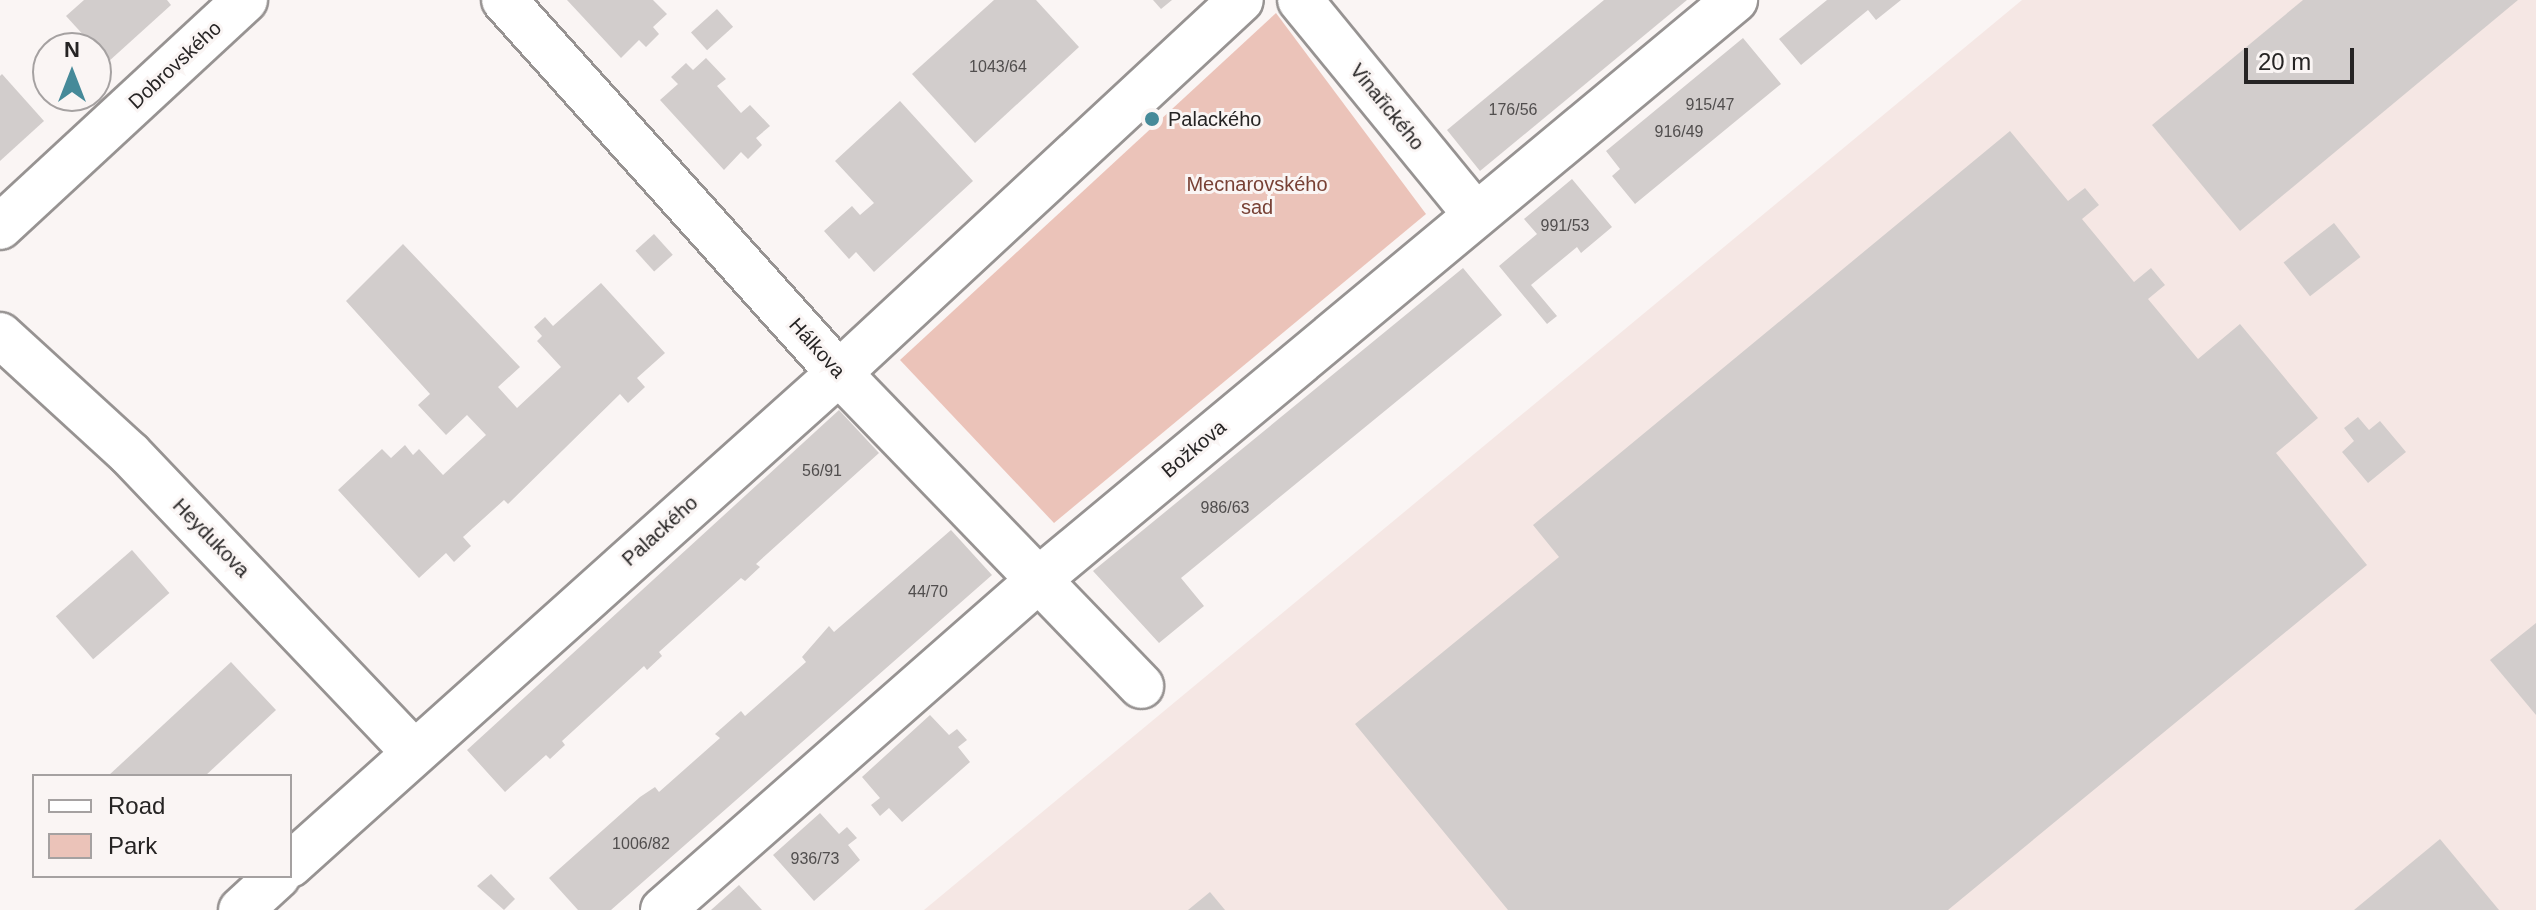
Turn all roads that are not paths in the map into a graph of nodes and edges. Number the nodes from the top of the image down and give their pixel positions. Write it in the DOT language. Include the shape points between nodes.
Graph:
graph roads {
  1 [pos="245,0"];
  2 [pos="504,0"];
  3 [pos="1241,0"];
  4 [pos="1300,0"];
  5 [pos="1735,0"];
  6 [pos="1475,214"];
  7 [pos="0,227"];
  8 [pos="0,335"];
  9 [pos="839,373"];
  10 [pos="1038,580"];
  11 [pos="1141,686"];
  12 [pos="413,751"];
  13 [pos="292,863"];
  14 [pos="276,878"];
  15 [pos="241,910"];
  16 [pos="663,910"];
  1 -- 7 [label="street, Dobrovského"];
  2 -- 9 [label="street, Hálkova"];
  3 -- 9 [label="street, Palackého"];
  4 -- 6 [label="street, Vinařického"];
  5 -- 6 [label="street, Božkova"];
  6 -- 10 [label="street, Božkova"];
  8 -- 12 [label="street, Heydukova" via="129,453"];
  9 -- 10 [label="street, Hálkova"];
  9 -- 12 [label="street, Palackého"];
  10 -- 11 [label="street, Hálkova"];
  10 -- 16 [label="street, Božkova"];
  12 -- 13 [label="street, Palackého"];
  14 -- 15 [label="street"];
}
